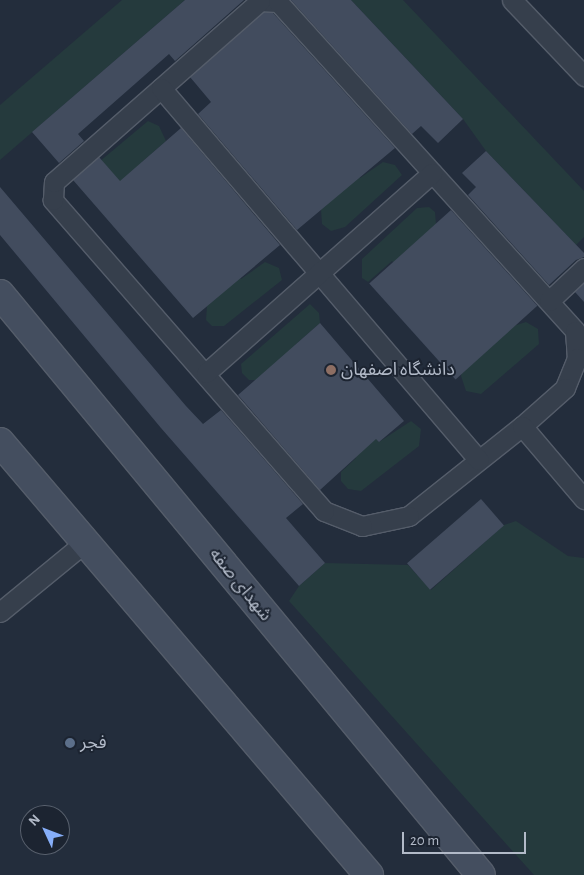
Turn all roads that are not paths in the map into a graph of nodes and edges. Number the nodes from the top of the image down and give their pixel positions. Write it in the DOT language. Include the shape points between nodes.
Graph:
graph roads {
  1 [pos="512,0"];
  2 [pos="584,76"];
  3 [pos="161,88"];
  4 [pos="432,173"];
  5 [pos="584,268"];
  6 [pos="318,271"];
  7 [pos="0,294"];
  8 [pos="549,301"];
  9 [pos="206,373"];
  10 [pos="522,426"];
  11 [pos="0,442"];
  12 [pos="480,460"];
  13 [pos="584,499"];
  14 [pos="84,543"];
  15 [pos="0,612"];
  16 [pos="369,875"];
  17 [pos="481,875"];
  1 -- 2 [label="lane"];
  3 -- 4 [label="lane" via="260,0 278,2"];
  3 -- 6 [label="lane"];
  3 -- 9 [label="lane" via="54,182 53,200"];
  4 -- 6 [label="lane"];
  4 -- 8 [label="lane"];
  5 -- 8 [label="lane"];
  6 -- 9 [label="lane"];
  6 -- 12 [label="lane"];
  7 -- 17 [label="main road, شهدای صفه"];
  8 -- 10 [label="lane" via="575,330 577,358 565,388"];
  9 -- 12 [label="lane" via="324,511 362,526 409,516"];
  10 -- 12 [label="lane"];
  10 -- 13 [label="lane"];
  11 -- 14 [label="main road"];
  14 -- 15 [label="lane"];
  14 -- 16 [label="main road"];
}
